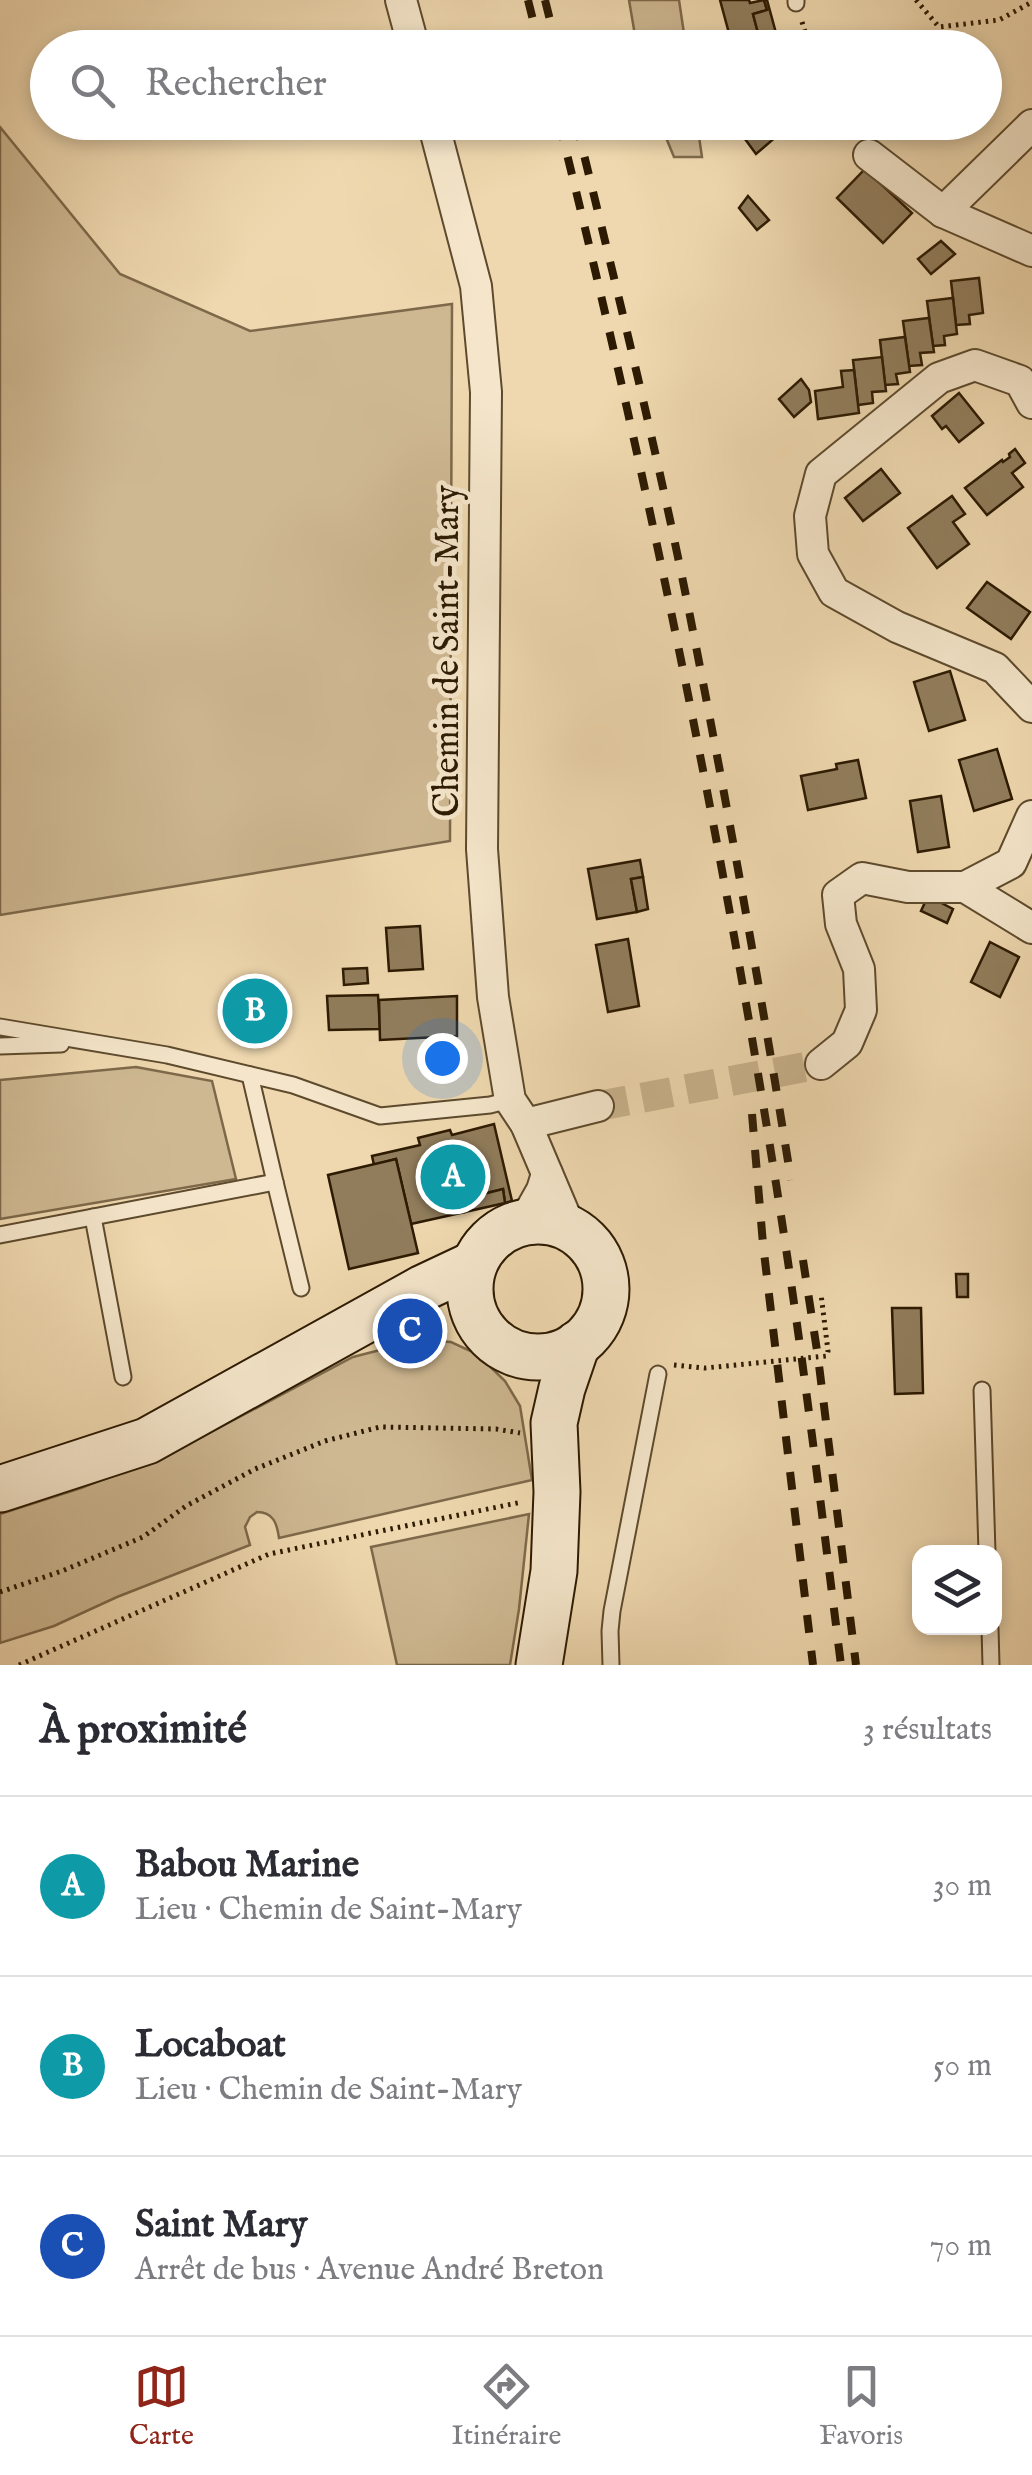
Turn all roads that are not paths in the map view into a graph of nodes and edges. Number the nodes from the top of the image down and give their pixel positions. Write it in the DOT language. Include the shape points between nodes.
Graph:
graph roads {
  1 [pos="401,0"];
  2 [pos="409,30"];
  3 [pos="1032,125"];
  4 [pos="438,140"];
  5 [pos="868,156"];
  6 [pos="943,212"];
  7 [pos="1032,251"];
  8 [pos="1032,403"];
  9 [pos="1032,707"];
  10 [pos="1032,816"];
  11 [pos="965,886"];
  12 [pos="1032,928"];
  13 [pos="0,1027"];
  14 [pos="95,1042"];
  15 [pos="0,1046"];
  16 [pos="821,1064"];
  17 [pos="250,1075"];
  18 [pos="598,1106"];
  19 [pos="518,1112"];
  20 [pos="547,1174"];
  21 [pos="276,1182"];
  22 [pos="93,1217"];
  23 [pos="524,1222"];
  24 [pos="571,1230"];
  25 [pos="0,1235"];
  26 [pos="474,1264"];
  27 [pos="300,1288"];
  28 [pos="379,1314"];
  29 [pos="482,1328"];
  30 [pos="577,1344"];
  31 [pos="520,1354"];
  32 [pos="660,1368"];
  33 [pos="124,1377"];
  34 [pos="982,1390"];
  35 [pos="540,1429"];
  36 [pos="0,1490"];
  37 [pos="987,1545"];
  38 [pos="990,1635"];
  39 [pos="539,1665"];
  40 [pos="611,1665"];
  41 [pos="991,1665"];
  1 -- 2 [label="street"];
  3 -- 6 [label="street"];
  4 -- 19 [label="street, Chemin de Saint-Mary" via="476,286 486,392 482,849 493,998"];
  5 -- 6 [label="street"];
  6 -- 7 [label="street"];
  8 -- 9 [label="street" via="1020,381 975,366 939,378 822,474 810,516 813,554 834,592 995,668"];
  10 -- 11 [label="street" via="1011,863"];
  11 -- 12 [label="street"];
  11 -- 16 [label="street" via="908,888 862,878 838,896 859,969 860,1010 847,1044"];
  13 -- 14 [label="lane"];
  14 -- 15 [label="lane"];
  14 -- 17 [label="lane"];
  17 -- 19 [label="lane" via="380,1116 490,1104"];
  17 -- 21 [label="lane"];
  18 -- 19 [label="street"];
  19 -- 20 [label="street, Chemin de Saint-Mary"];
  20 -- 23 [label="street"];
  20 -- 24 [label="street, Chemin de Saint-Mary"];
  21 -- 22 [label="lane"];
  21 -- 27 [label="lane"];
  22 -- 25 [label="lane"];
  22 -- 33 [label="lane"];
  23 -- 24 [label="street"];
  23 -- 26 [label="street" via="485,1245"];
  24 -- 30 [label="street" via="598,1256 605,1276 599,1318"];
  26 -- 28 [label="street"];
  26 -- 29 [label="street" via="469,1286"];
  28 -- 29 [label="street" via="426,1314"];
  28 -- 36 [label="street" via="148,1441"];
  29 -- 31 [label="street"];
  30 -- 31 [label="street"];
  30 -- 35 [label="street"];
  31 -- 35 [label="street" via="536,1382"];
  32 -- 40 [label="lane" via="612,1611"];
  34 -- 37 [label="lane"];
  35 -- 39 [label="street" via="557,1492 554,1571"];
  38 -- 41 [label="lane"];
}
